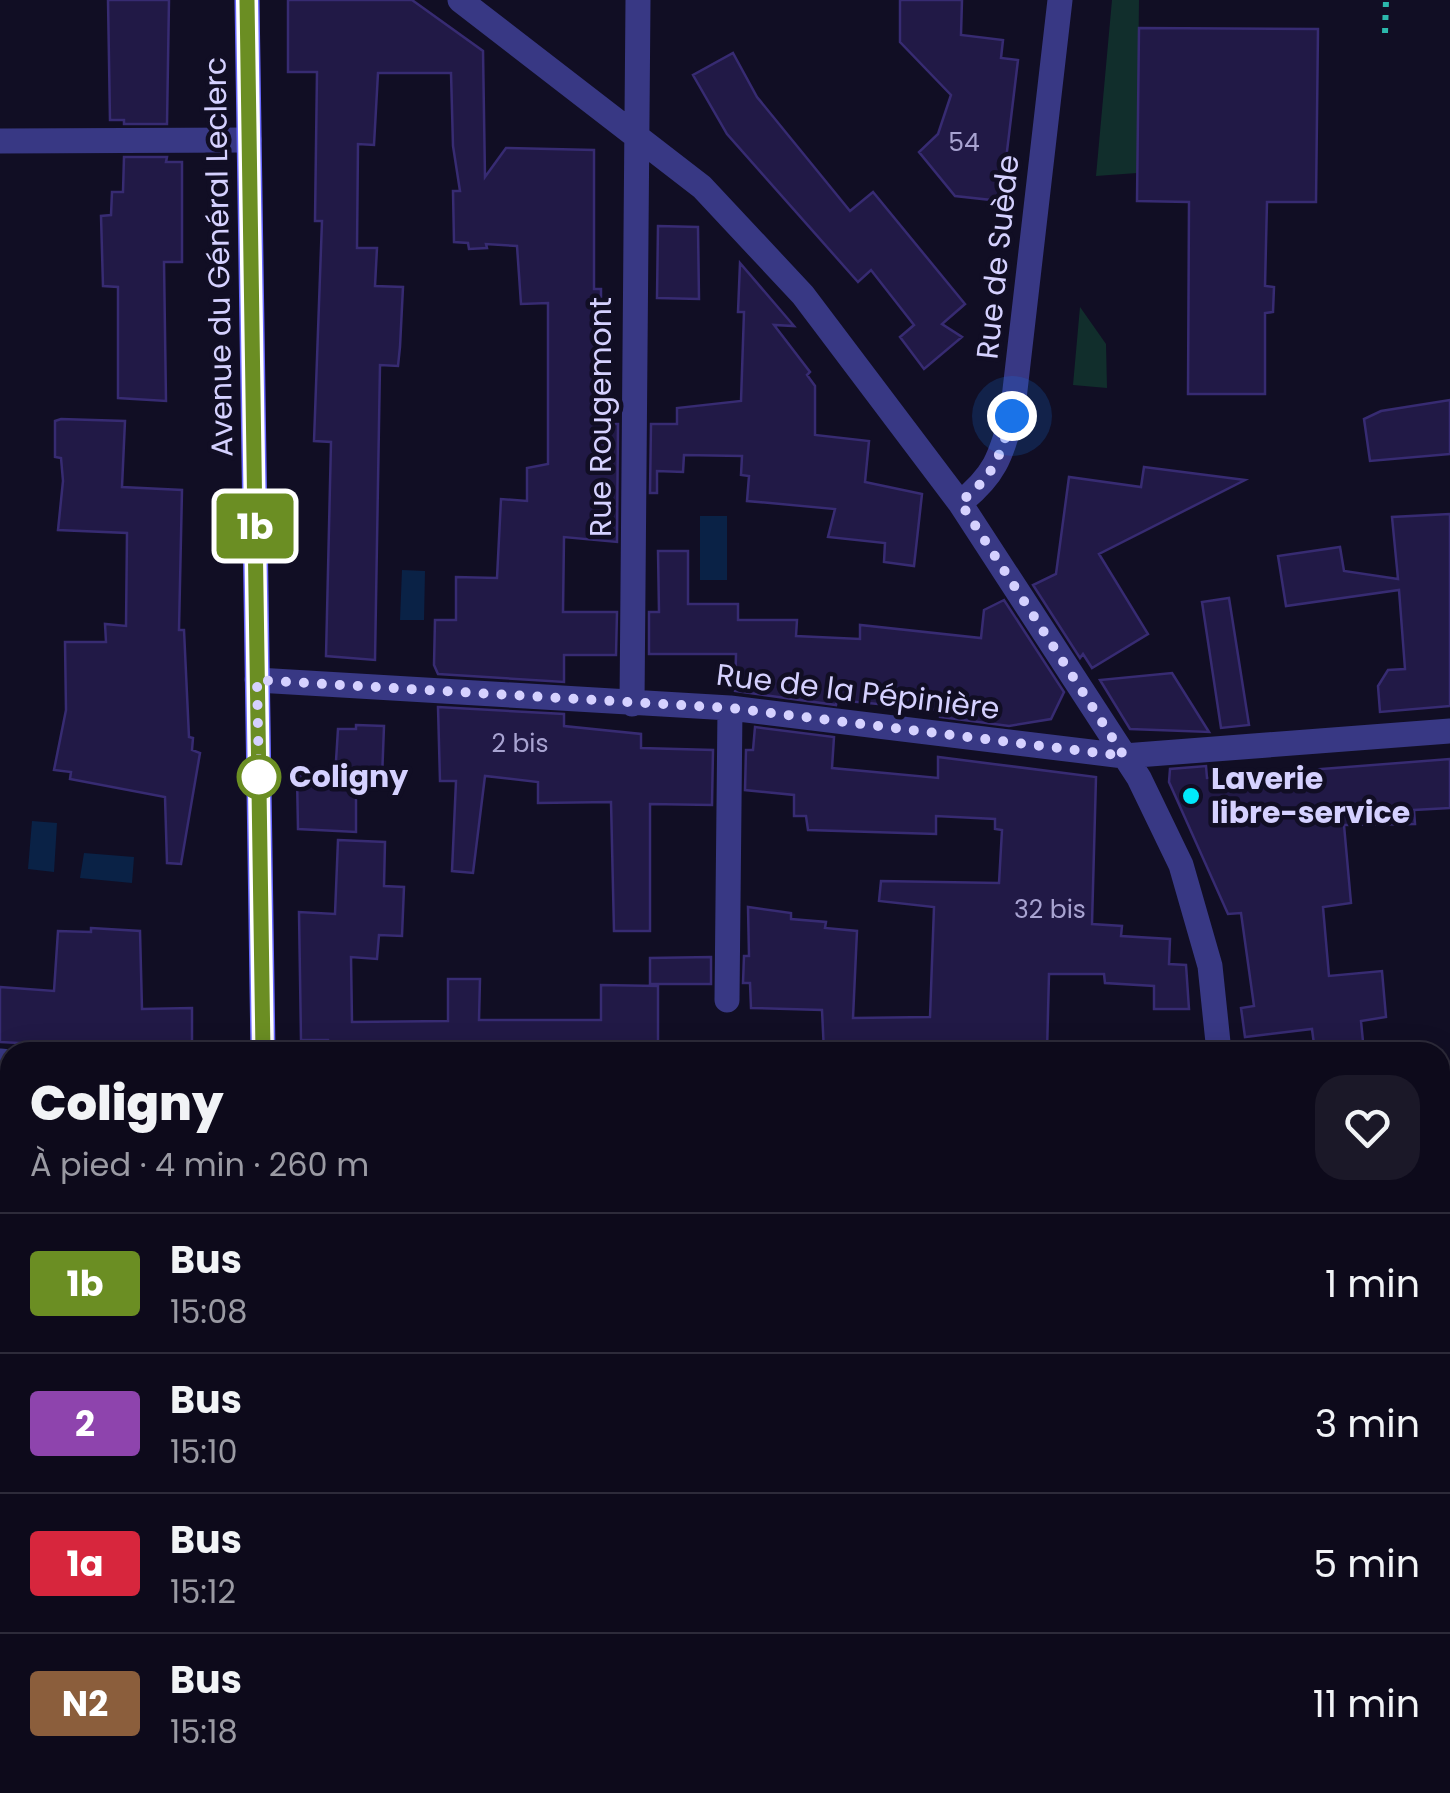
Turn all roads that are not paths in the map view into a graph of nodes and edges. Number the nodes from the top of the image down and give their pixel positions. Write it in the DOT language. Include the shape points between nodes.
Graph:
graph roads {
  1 [pos="247,0"];
  2 [pos="460,0"];
  3 [pos="638,0"];
  4 [pos="1060,0"];
  5 [pos="634,130"];
  6 [pos="249,140"];
  7 [pos="0,141"];
  8 [pos="960,502"];
  9 [pos="257,680"];
  10 [pos="632,704"];
  11 [pos="730,708"];
  12 [pos="1450,731"];
  13 [pos="1124,756"];
  14 [pos="726,1000"];
  15 [pos="263,1042"];
  16 [pos="1218,1042"];
  1 -- 6 [label="main road, Avenue du Général Leclerc"];
  2 -- 5 [label="street"];
  3 -- 5 [label="street, Rue Rougemont"];
  4 -- 8 [label="street, Rue de Suède" via="1012,416 987,481"];
  5 -- 8 [label="street" via="702,187 785,274"];
  5 -- 10 [label="street, Rue Rougemont"];
  6 -- 7 [label="street"];
  6 -- 9 [label="main road, Avenue du Général Leclerc"];
  8 -- 13 [label="street"];
  9 -- 10 [label="street, Rue de la Pépinière"];
  9 -- 15 [label="main road, Avenue du Général Leclerc"];
  10 -- 11 [label="street, Rue de la Pépinière"];
  11 -- 13 [label="street, Rue de la Pépinière"];
  11 -- 14 [label="street"];
  12 -- 13 [label="street, Rue de la Pépinière"];
  13 -- 16 [label="street" via="1181,865 1210,966"];
}
